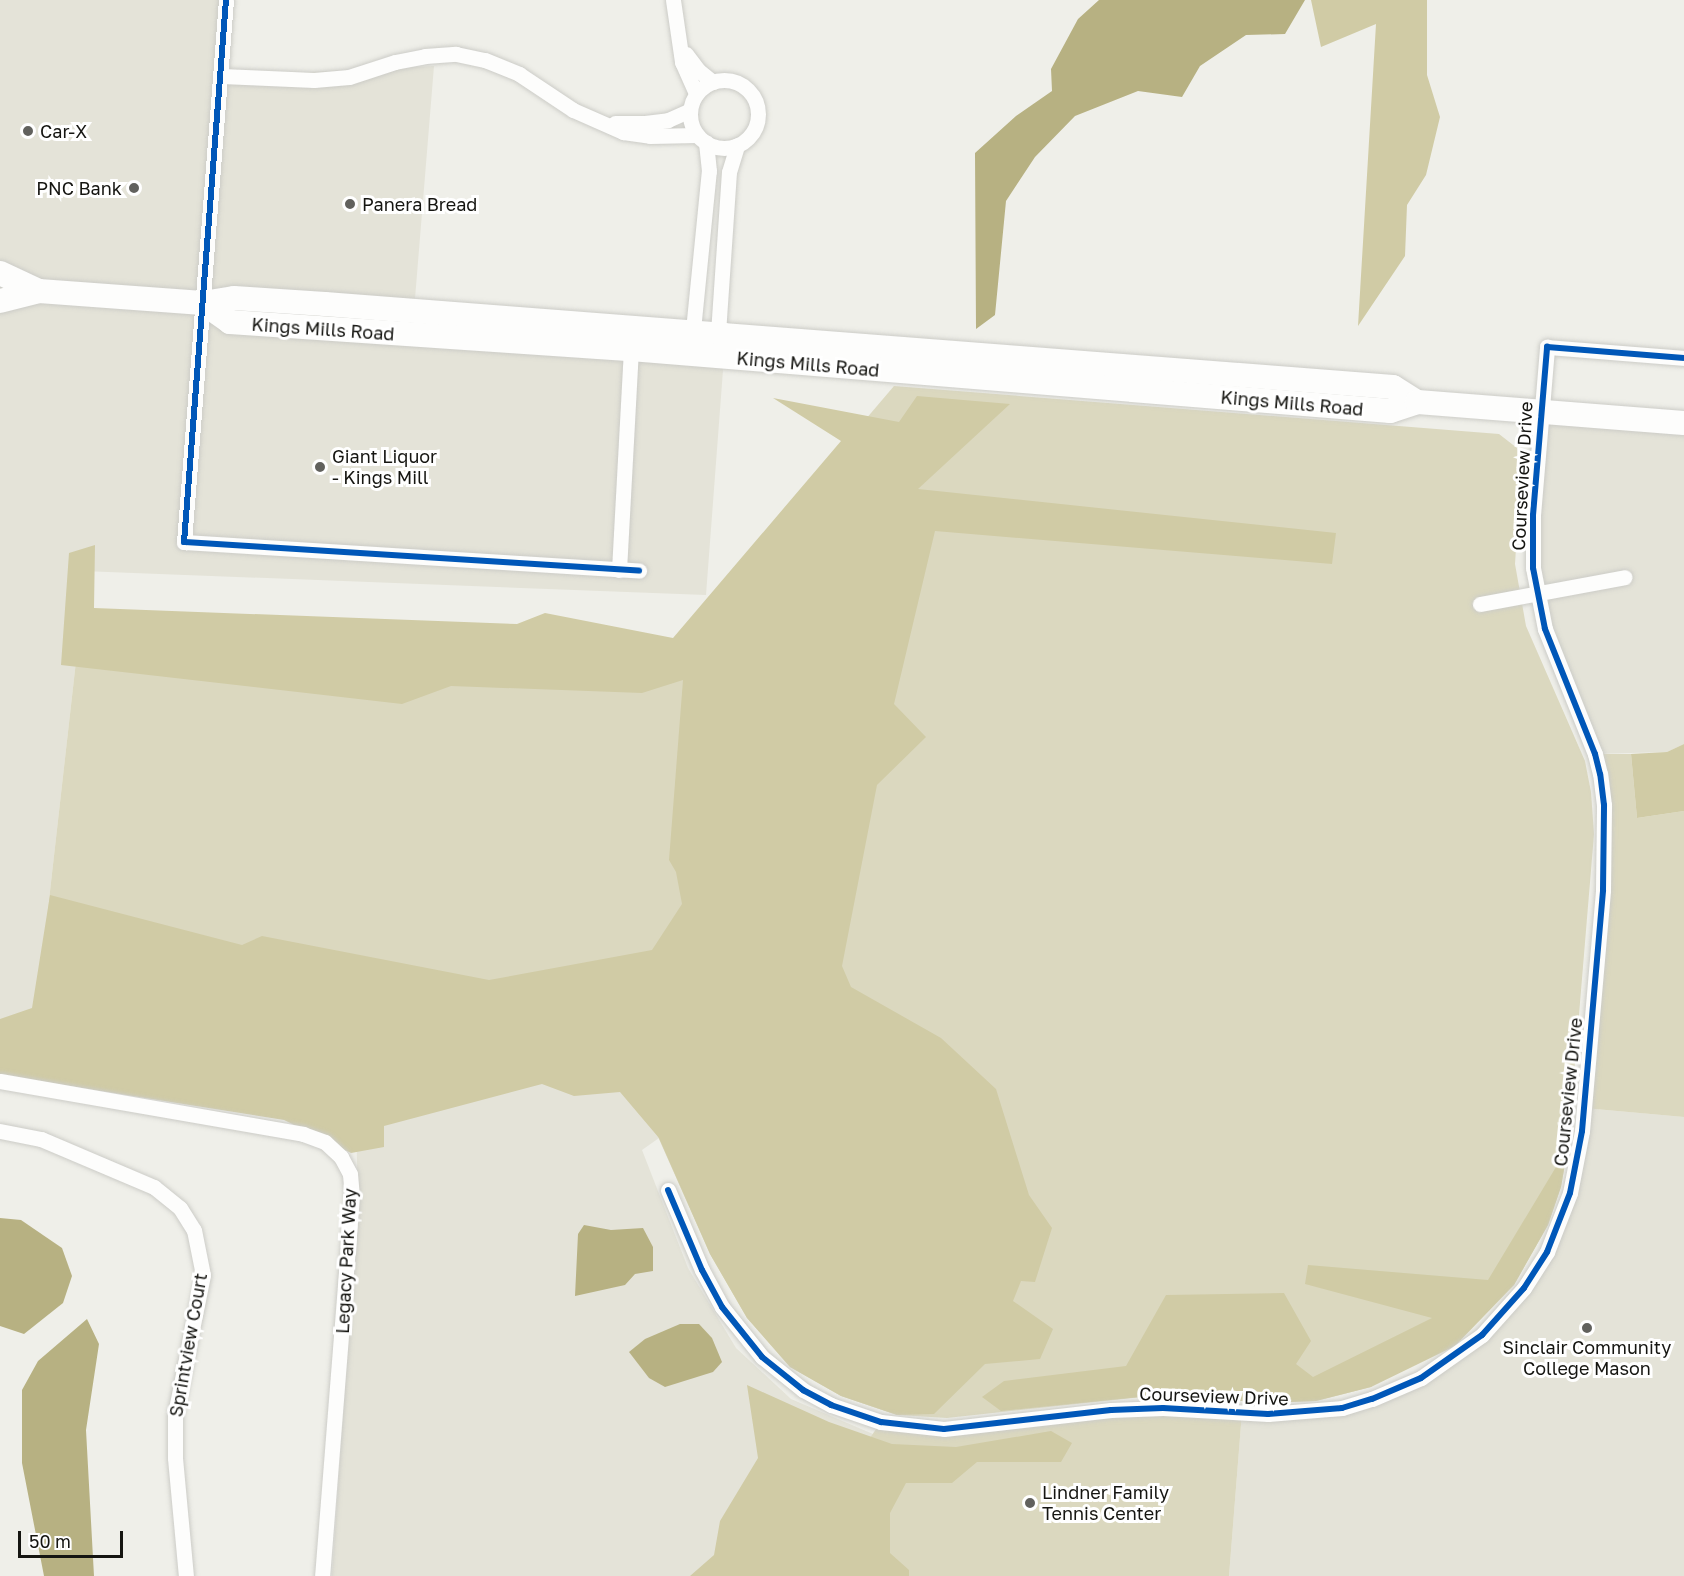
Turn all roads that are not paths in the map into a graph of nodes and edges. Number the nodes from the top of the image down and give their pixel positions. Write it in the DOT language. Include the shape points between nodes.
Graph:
graph roads {
  1 [pos="226,0"];
  2 [pos="673,0"];
  3 [pos="680,46"];
  4 [pos="222,76"];
  5 [pos="713,82"];
  6 [pos="696,94"];
  7 [pos="690,110"];
  8 [pos="602,122"];
  9 [pos="702,139"];
  10 [pos="737,145"];
  11 [pos="0,273"];
  12 [pos="39,291"];
  13 [pos="0,301"];
  14 [pos="202,303"];
  15 [pos="693,330"];
  16 [pos="718,333"];
  17 [pos="631,349"];
  18 [pos="1684,358"];
  19 [pos="1417,402"];
  20 [pos="1541,411"];
  21 [pos="1684,423"];
  22 [pos="619,570"];
  23 [pos="639,571"];
  24 [pos="1625,577"];
  25 [pos="1536,594"];
  26 [pos="1480,604"];
  27 [pos="0,1082"];
  28 [pos="0,1131"];
  29 [pos="668,1190"];
  30 [pos="186,1576"];
  31 [pos="322,1576"];
  1 -- 4 [label="street"];
  2 -- 3 [label="street"];
  3 -- 5 [label="street"];
  3 -- 6 [label="street" via="682,62"];
  4 -- 8 [label="street" via="314,80 350,77 395,62 456,54 485,60 519,74 573,110"];
  4 -- 14 [label="street"];
  5 -- 6 [label="street"];
  5 -- 10 [label="street" via="727,80 744,86 756,102 754,130"];
  6 -- 7 [label="street"];
  7 -- 8 [label="street" via="668,120"];
  7 -- 9 [label="street"];
  8 -- 9 [label="street" via="623,132"];
  9 -- 10 [label="street" via="726,147"];
  9 -- 15 [label="street" via="709,171"];
  10 -- 16 [label="street" via="729,172"];
  11 -- 12 [label="main road, Kings Mills Road"];
  12 -- 13 [label="main road, Kings Mills Road"];
  12 -- 14 [label="main road, Kings Mills Road"];
  14 -- 15 [label="main road, Kings Mills Road" via="246,298"];
  14 -- 17 [label="main road, Kings Mills Road" via="230,322"];
  14 -- 22 [label="street" via="184,542"];
  15 -- 16 [label="main road, Kings Mills Road"];
  16 -- 19 [label="main road, Kings Mills Road" via="1393,387"];
  17 -- 19 [label="main road, Kings Mills Road" via="1390,411"];
  17 -- 22 [label="street"];
  18 -- 20 [label="street, Courseview Drive" via="1547,347"];
  19 -- 20 [label="main road, Kings Mills Road"];
  20 -- 21 [label="main road, Kings Mills Road"];
  20 -- 25 [label="street, Courseview Drive" via="1533,515"];
  22 -- 23 [label="street"];
  24 -- 25 [label="street"];
  25 -- 26 [label="street"];
  25 -- 29 [label="street, Courseview Drive" via="1545,629 1595,753 1604,805 1603,879 1582,1131 1570,1193 1547,1252 1501,1316 1457,1355 1421,1378 1372,1399 1300,1414 1163,1408 1111,1410 965,1428 912,1428 881,1422 803,1390 762,1357 722,1307"];
  27 -- 31 [label="street, Legacy Park Way" via="303,1134 325,1142 342,1157 350,1174 352,1196"];
  28 -- 30 [label="street, Sprintview Court" via="41,1139 154,1187 180,1208 194,1230 203,1275 175,1414"];
}
